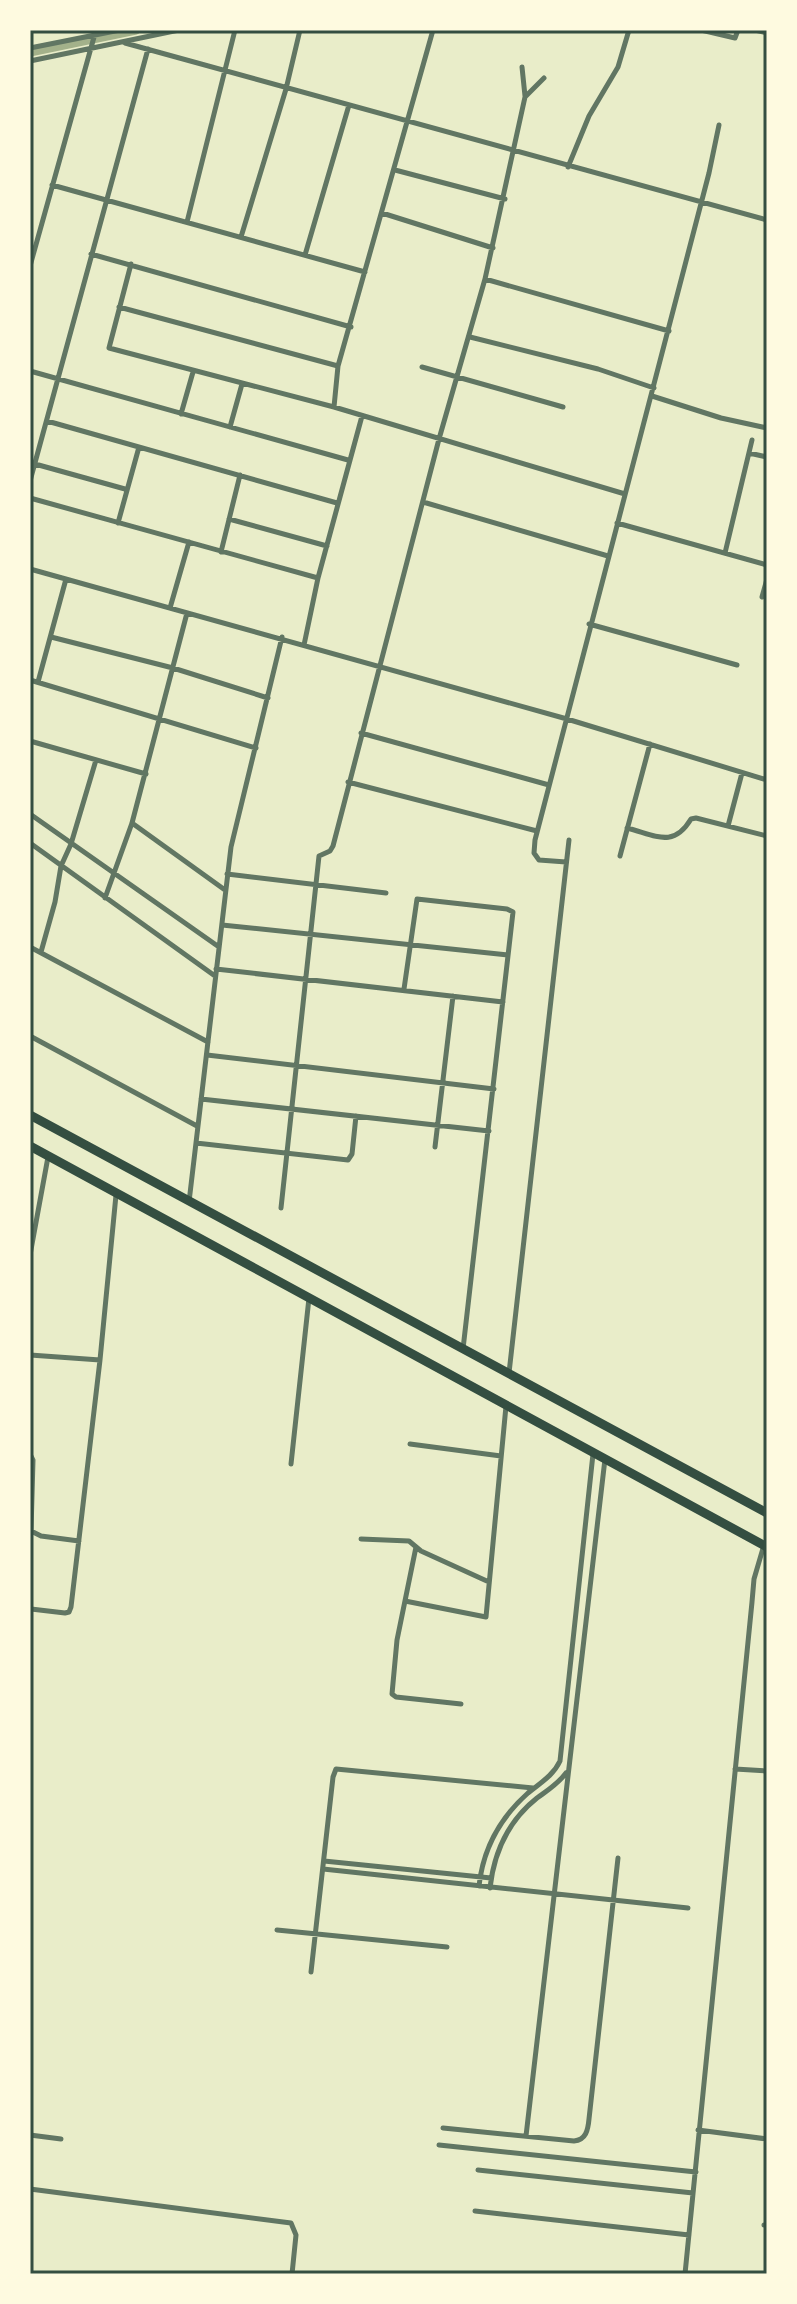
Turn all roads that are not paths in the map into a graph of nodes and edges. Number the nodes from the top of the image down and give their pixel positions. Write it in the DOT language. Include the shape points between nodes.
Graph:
graph roads {
  1 [pos="120,30"];
  2 [pos="179,30"];
  3 [pos="235,30"];
  4 [pos="300,30"];
  5 [pos="433,30"];
  6 [pos="629,30"];
  7 [pos="701,30"];
  8 [pos="738,30"];
  9 [pos="755,30"];
  10 [pos="96,32"];
  11 [pos="767,33"];
  12 [pos="125,43"];
  13 [pos="30,48"];
  14 [pos="148,49"];
  15 [pos="91,50"];
  16 [pos="30,61"];
  17 [pos="522,67"];
  18 [pos="225,70"];
  19 [pos="544,78"];
  20 [pos="286,89"];
  21 [pos="525,97"];
  22 [pos="349,105"];
  23 [pos="408,123"];
  24 [pos="719,125"];
  25 [pos="515,151"];
  26 [pos="568,167"];
  27 [pos="395,170"];
  28 [pos="52,185"];
  29 [pos="105,199"];
  30 [pos="505,199"];
  31 [pos="702,201"];
  32 [pos="382,213"];
  33 [pos="767,220"];
  34 [pos="187,222"];
  35 [pos="241,237"];
  36 [pos="493,248"];
  37 [pos="91,254"];
  38 [pos="305,255"];
  39 [pos="131,264"];
  40 [pos="30,266"];
  41 [pos="365,272"];
  42 [pos="485,279"];
  43 [pos="119,307"];
  44 [pos="351,327"];
  45 [pos="669,331"];
  46 [pos="470,337"];
  47 [pos="338,366"];
  48 [pos="422,367"];
  49 [pos="30,371"];
  50 [pos="193,372"];
  51 [pos="459,377"];
  52 [pos="59,380"];
  53 [pos="242,384"];
  54 [pos="654,388"];
  55 [pos="652,396"];
  56 [pos="334,407"];
  57 [pos="563,407"];
  58 [pos="181,414"];
  59 [pos="362,416"];
  60 [pos="47,421"];
  61 [pos="230,427"];
  62 [pos="767,428"];
  63 [pos="439,439"];
  64 [pos="752,440"];
  65 [pos="139,447"];
  66 [pos="749,453"];
  67 [pos="767,457"];
  68 [pos="348,460"];
  69 [pos="35,464"];
  70 [pos="240,475"];
  71 [pos="30,481"];
  72 [pos="125,489"];
  73 [pos="625,494"];
  74 [pos="30,498"];
  75 [pos="423,502"];
  76 [pos="337,503"];
  77 [pos="229,519"];
  78 [pos="118,523"];
  79 [pos="617,523"];
  80 [pos="189,542"];
  81 [pos="327,546"];
  82 [pos="221,552"];
  83 [pos="725,553"];
  84 [pos="608,556"];
  85 [pos="767,565"];
  86 [pos="30,569"];
  87 [pos="318,578"];
  88 [pos="66,579"];
  89 [pos="767,579"];
  90 [pos="762,597"];
  91 [pos="170,608"];
  92 [pos="187,613"];
  93 [pos="589,624"];
  94 [pos="51,637"];
  95 [pos="282,637"];
  96 [pos="304,645"];
  97 [pos="379,665"];
  98 [pos="737,665"];
  99 [pos="173,668"];
  100 [pos="30,680"];
  101 [pos="38,683"];
  102 [pos="268,698"];
  103 [pos="567,719"];
  104 [pos="160,720"];
  105 [pos="361,733"];
  106 [pos="30,741"];
  107 [pos="650,744"];
  108 [pos="256,748"];
  109 [pos="96,760"];
  110 [pos="742,773"];
  111 [pos="146,774"];
  112 [pos="767,780"];
  113 [pos="348,782"];
  114 [pos="549,785"];
  115 [pos="30,814"];
  116 [pos="132,823"];
  117 [pos="728,826"];
  118 [pos="627,828"];
  119 [pos="537,831"];
  120 [pos="767,836"];
  121 [pos="569,840"];
  122 [pos="30,843"];
  123 [pos="71,844"];
  124 [pos="620,856"];
  125 [pos="566,862"];
  126 [pos="61,866"];
  127 [pos="227,874"];
  128 [pos="115,875"];
  129 [pos="317,885"];
  130 [pos="225,891"];
  131 [pos="386,893"];
  132 [pos="105,898"];
  133 [pos="222,925"];
  134 [pos="312,934"];
  135 [pos="410,945"];
  136 [pos="30,947"];
  137 [pos="220,947"];
  138 [pos="41,952"];
  139 [pos="508,955"];
  140 [pos="216,969"];
  141 [pos="215,976"];
  142 [pos="307,978"];
  143 [pos="404,989"];
  144 [pos="453,996"];
  145 [pos="503,1002"];
  146 [pos="30,1036"];
  147 [pos="208,1042"];
  148 [pos="207,1055"];
  149 [pos="297,1066"];
  150 [pos="442,1082"];
  151 [pos="494,1089"];
  152 [pos="201,1099"];
  153 [pos="292,1110"];
  154 [pos="30,1115"];
  155 [pos="356,1116"];
  156 [pos="437,1125"];
  157 [pos="197,1126"];
  158 [pos="489,1131"];
  159 [pos="196,1143"];
  160 [pos="30,1146"];
  161 [pos="435,1147"];
  162 [pos="287,1154"];
  163 [pos="49,1156"];
  164 [pos="116,1193"];
  165 [pos="188,1203"];
  166 [pos="281,1208"];
  167 [pos="30,1255"];
  168 [pos="309,1298"];
  169 [pos="463,1350"];
  170 [pos="30,1355"];
  171 [pos="100,1360"];
  172 [pos="508,1374"];
  173 [pos="506,1406"];
  174 [pos="410,1444"];
  175 [pos="593,1453"];
  176 [pos="30,1454"];
  177 [pos="501,1456"];
  178 [pos="605,1459"];
  179 [pos="291,1464"];
  180 [pos="30,1501"];
  181 [pos="767,1513"];
  182 [pos="361,1539"];
  183 [pos="79,1541"];
  184 [pos="766,1546"];
  185 [pos="416,1547"];
  186 [pos="489,1582"];
  187 [pos="405,1601"];
  188 [pos="31,1609"];
  189 [pos="461,1704"];
  190 [pos="569,1769"];
  191 [pos="735,1769"];
  192 [pos="767,1771"];
  193 [pos="534,1788"];
  194 [pos="618,1858"];
  195 [pos="324,1861"];
  196 [pos="323,1869"];
  197 [pos="480,1877"];
  198 [pos="491,1878"];
  199 [pos="479,1886"];
  200 [pos="490,1888"];
  201 [pos="554,1894"];
  202 [pos="614,1900"];
  203 [pos="688,1908"];
  204 [pos="277,1930"];
  205 [pos="316,1934"];
  206 [pos="447,1947"];
  207 [pos="311,1972"];
  208 [pos="443,2128"];
  209 [pos="698,2130"];
  210 [pos="30,2135"];
  211 [pos="526,2136"];
  212 [pos="61,2139"];
  213 [pos="767,2139"];
  214 [pos="439,2145"];
  215 [pos="478,2170"];
  216 [pos="696,2172"];
  217 [pos="30,2189"];
  218 [pos="693,2193"];
  219 [pos="475,2211"];
  220 [pos="689,2235"];
  221 [pos="292,2274"];
  222 [pos="685,2274"];
  1 -- 10 [label="street"];
  2 -- 12 [label="street"];
  3 -- 18 [label="street"];
  4 -- 20 [label="street"];
  5 -- 23 [label="street"];
  6 -- 26 [label="street" via="618,67 589,116"];
  7 -- 8 [label="street" via="735,38"];
  9 -- 11 [label="street"];
  10 -- 13 [label="street"];
  10 -- 15 [label="street"];
  12 -- 14 [label="street"];
  12 -- 15 [label="street"];
  14 -- 18 [label="street"];
  14 -- 29 [label="street"];
  15 -- 16 [label="street"];
  15 -- 28 [label="street"];
  17 -- 21 [label="street"];
  18 -- 20 [label="street"];
  18 -- 34 [label="street"];
  19 -- 21 [label="street"];
  20 -- 22 [label="street"];
  20 -- 35 [label="street"];
  21 -- 25 [label="street"];
  22 -- 23 [label="street"];
  22 -- 38 [label="street"];
  23 -- 25 [label="street"];
  23 -- 27 [label="street"];
  24 -- 31 [label="street"];
  25 -- 26 [label="street"];
  25 -- 30 [label="street"];
  26 -- 31 [label="street"];
  27 -- 30 [label="street"];
  27 -- 32 [label="street"];
  28 -- 29 [label="street"];
  28 -- 40 [label="street"];
  29 -- 34 [label="street"];
  29 -- 37 [label="street"];
  30 -- 36 [label="street"];
  31 -- 33 [label="street"];
  31 -- 45 [label="street"];
  32 -- 36 [label="street"];
  32 -- 41 [label="street"];
  34 -- 35 [label="street"];
  35 -- 38 [label="street"];
  36 -- 42 [label="street"];
  37 -- 39 [label="street"];
  37 -- 52 [label="street"];
  38 -- 41 [label="street"];
  39 -- 43 [label="street"];
  39 -- 44 [label="street"];
  41 -- 44 [label="street"];
  42 -- 45 [label="street"];
  42 -- 46 [label="street"];
  43 -- 47 [label="street"];
  43 -- 50 [label="street" via="109,348"];
  44 -- 47 [label="street"];
  45 -- 54 [label="street"];
  46 -- 51 [label="street"];
  46 -- 54 [label="street"];
  47 -- 56 [label="street"];
  48 -- 51 [label="street"];
  49 -- 52 [label="street"];
  50 -- 53 [label="street"];
  50 -- 58 [label="street"];
  51 -- 57 [label="street"];
  51 -- 63 [label="street"];
  52 -- 58 [label="street"];
  52 -- 60 [label="street"];
  53 -- 56 [label="street"];
  53 -- 61 [label="street"];
  54 -- 55 [label="street"];
  55 -- 62 [label="street"];
  55 -- 73 [label="street"];
  56 -- 59 [label="street"];
  58 -- 61 [label="street"];
  59 -- 63 [label="street"];
  59 -- 68 [label="street"];
  60 -- 65 [label="street"];
  60 -- 69 [label="street"];
  61 -- 68 [label="street"];
  63 -- 73 [label="street"];
  63 -- 75 [label="street"];
  64 -- 66 [label="street"];
  65 -- 70 [label="street"];
  65 -- 72 [label="street"];
  66 -- 67 [label="street"];
  66 -- 83 [label="street"];
  68 -- 76 [label="street"];
  69 -- 71 [label="street"];
  69 -- 72 [label="street"];
  70 -- 76 [label="street"];
  70 -- 77 [label="street"];
  72 -- 78 [label="street"];
  73 -- 79 [label="street"];
  74 -- 78 [label="street"];
  75 -- 84 [label="street"];
  75 -- 97 [label="street"];
  76 -- 81 [label="street"];
  77 -- 81 [label="street"];
  77 -- 82 [label="street"];
  78 -- 80 [label="street"];
  79 -- 83 [label="street"];
  79 -- 84 [label="street"];
  80 -- 82 [label="street"];
  80 -- 91 [label="street"];
  81 -- 87 [label="street"];
  82 -- 87 [label="street"];
  83 -- 85 [label="street"];
  84 -- 93 [label="street"];
  86 -- 88 [label="street"];
  87 -- 96 [label="street"];
  88 -- 91 [label="street"];
  88 -- 94 [label="street"];
  89 -- 90 [label="street"];
  91 -- 92 [label="street"];
  92 -- 95 [label="street"];
  92 -- 99 [label="street"];
  93 -- 98 [label="street"];
  93 -- 103 [label="street"];
  94 -- 99 [label="street"];
  94 -- 101 [label="street"];
  95 -- 96 [label="street"];
  95 -- 102 [label="street"];
  96 -- 97 [label="street"];
  97 -- 103 [label="street"];
  97 -- 105 [label="street"];
  99 -- 102 [label="street"];
  99 -- 104 [label="street"];
  100 -- 101 [label="street"];
  101 -- 104 [label="street"];
  102 -- 108 [label="street"];
  103 -- 107 [label="street"];
  103 -- 114 [label="street"];
  104 -- 108 [label="street"];
  104 -- 111 [label="street"];
  105 -- 113 [label="street"];
  105 -- 114 [label="street"];
  106 -- 109 [label="street"];
  107 -- 110 [label="street"];
  107 -- 118 [label="street"];
  108 -- 127 [label="street"];
  109 -- 111 [label="street"];
  109 -- 123 [label="street"];
  110 -- 112 [label="street"];
  110 -- 117 [label="street"];
  111 -- 116 [label="street"];
  113 -- 119 [label="street"];
  113 -- 129 [label="street" via="333,846 319,856"];
  114 -- 119 [label="street"];
  115 -- 123 [label="street"];
  116 -- 128 [label="street"];
  116 -- 130 [label="street"];
  117 -- 118 [label="street" via="694,819 682,834 670,838"];
  117 -- 120 [label="street"];
  118 -- 124 [label="street"];
  119 -- 125 [label="street" via="537,858"];
  121 -- 125 [label="street"];
  122 -- 126 [label="street"];
  123 -- 126 [label="street"];
  123 -- 128 [label="street"];
  125 -- 172 [label="street"];
  126 -- 132 [label="street"];
  126 -- 138 [label="street"];
  127 -- 129 [label="street"];
  127 -- 130 [label="street"];
  128 -- 132 [label="street"];
  128 -- 137 [label="street"];
  129 -- 131 [label="street"];
  129 -- 134 [label="street"];
  130 -- 133 [label="street"];
  132 -- 141 [label="street"];
  133 -- 134 [label="street"];
  133 -- 137 [label="street"];
  134 -- 135 [label="street"];
  134 -- 142 [label="street"];
  135 -- 139 [label="street"];
  135 -- 139 [label="street" via="419,899 511,910"];
  135 -- 143 [label="street"];
  136 -- 138 [label="street"];
  137 -- 140 [label="street"];
  138 -- 147 [label="street"];
  139 -- 145 [label="street"];
  140 -- 141 [label="street"];
  140 -- 142 [label="street"];
  141 -- 147 [label="street"];
  142 -- 143 [label="street"];
  142 -- 149 [label="street"];
  143 -- 144 [label="street"];
  144 -- 145 [label="street"];
  144 -- 150 [label="street"];
  145 -- 151 [label="street"];
  146 -- 157 [label="street"];
  147 -- 148 [label="street"];
  148 -- 149 [label="street"];
  148 -- 152 [label="street"];
  149 -- 150 [label="street"];
  149 -- 153 [label="street"];
  150 -- 151 [label="street"];
  150 -- 156 [label="street"];
  151 -- 158 [label="street"];
  152 -- 153 [label="street"];
  152 -- 157 [label="street"];
  153 -- 155 [label="street"];
  153 -- 162 [label="street"];
  154 -- 165 [label="highway"];
  155 -- 156 [label="street"];
  155 -- 162 [label="street" via="349,1159"];
  156 -- 158 [label="street"];
  156 -- 161 [label="street"];
  157 -- 159 [label="street"];
  158 -- 169 [label="street"];
  159 -- 162 [label="street"];
  159 -- 165 [label="street"];
  160 -- 163 [label="highway"];
  162 -- 166 [label="street"];
  163 -- 164 [label="highway"];
  163 -- 167 [label="street"];
  164 -- 168 [label="highway"];
  164 -- 171 [label="street"];
  165 -- 169 [label="highway"];
  168 -- 173 [label="highway"];
  168 -- 179 [label="street"];
  169 -- 172 [label="highway"];
  170 -- 171 [label="street"];
  171 -- 183 [label="street"];
  172 -- 181 [label="highway"];
  173 -- 175 [label="highway"];
  173 -- 177 [label="street"];
  174 -- 177 [label="street"];
  175 -- 178 [label="highway"];
  175 -- 193 [label="street" via="560,1758 552,1774"];
  176 -- 180 [label="street"];
  177 -- 186 [label="street"];
  178 -- 184 [label="highway"];
  178 -- 190 [label="street"];
  180 -- 183 [label="street" via="33,1534"];
  182 -- 185 [label="street" via="407,1541"];
  183 -- 188 [label="street" via="69,1612"];
  184 -- 191 [label="street" via="754,1579"];
  185 -- 186 [label="street"];
  185 -- 187 [label="street"];
  186 -- 187 [label="street" via="484,1618"];
  187 -- 189 [label="street" via="392,1695"];
  190 -- 198 [label="street" via="510,1827"];
  190 -- 201 [label="street"];
  191 -- 192 [label="street"];
  191 -- 209 [label="street"];
  193 -- 195 [label="street" via="338,1768"];
  193 -- 197 [label="street" via="492,1837"];
  194 -- 202 [label="street"];
  195 -- 196 [label="street"];
  195 -- 197 [label="street"];
  196 -- 199 [label="street"];
  196 -- 205 [label="street"];
  197 -- 198 [label="street"];
  197 -- 199 [label="street"];
  198 -- 200 [label="street"];
  199 -- 200 [label="street"];
  200 -- 201 [label="street"];
  201 -- 202 [label="street"];
  201 -- 211 [label="street"];
  202 -- 203 [label="street"];
  202 -- 211 [label="street" via="587,2132 577,2141"];
  204 -- 205 [label="street"];
  205 -- 206 [label="street"];
  205 -- 207 [label="street"];
  208 -- 211 [label="street"];
  209 -- 213 [label="street"];
  209 -- 216 [label="street"];
  210 -- 212 [label="street"];
  214 -- 216 [label="street"];
  215 -- 218 [label="street"];
  216 -- 218 [label="street"];
  217 -- 221 [label="street" via="291,2223 296,2235"];
  218 -- 220 [label="street"];
  219 -- 220 [label="street"];
  220 -- 222 [label="street"];
}
